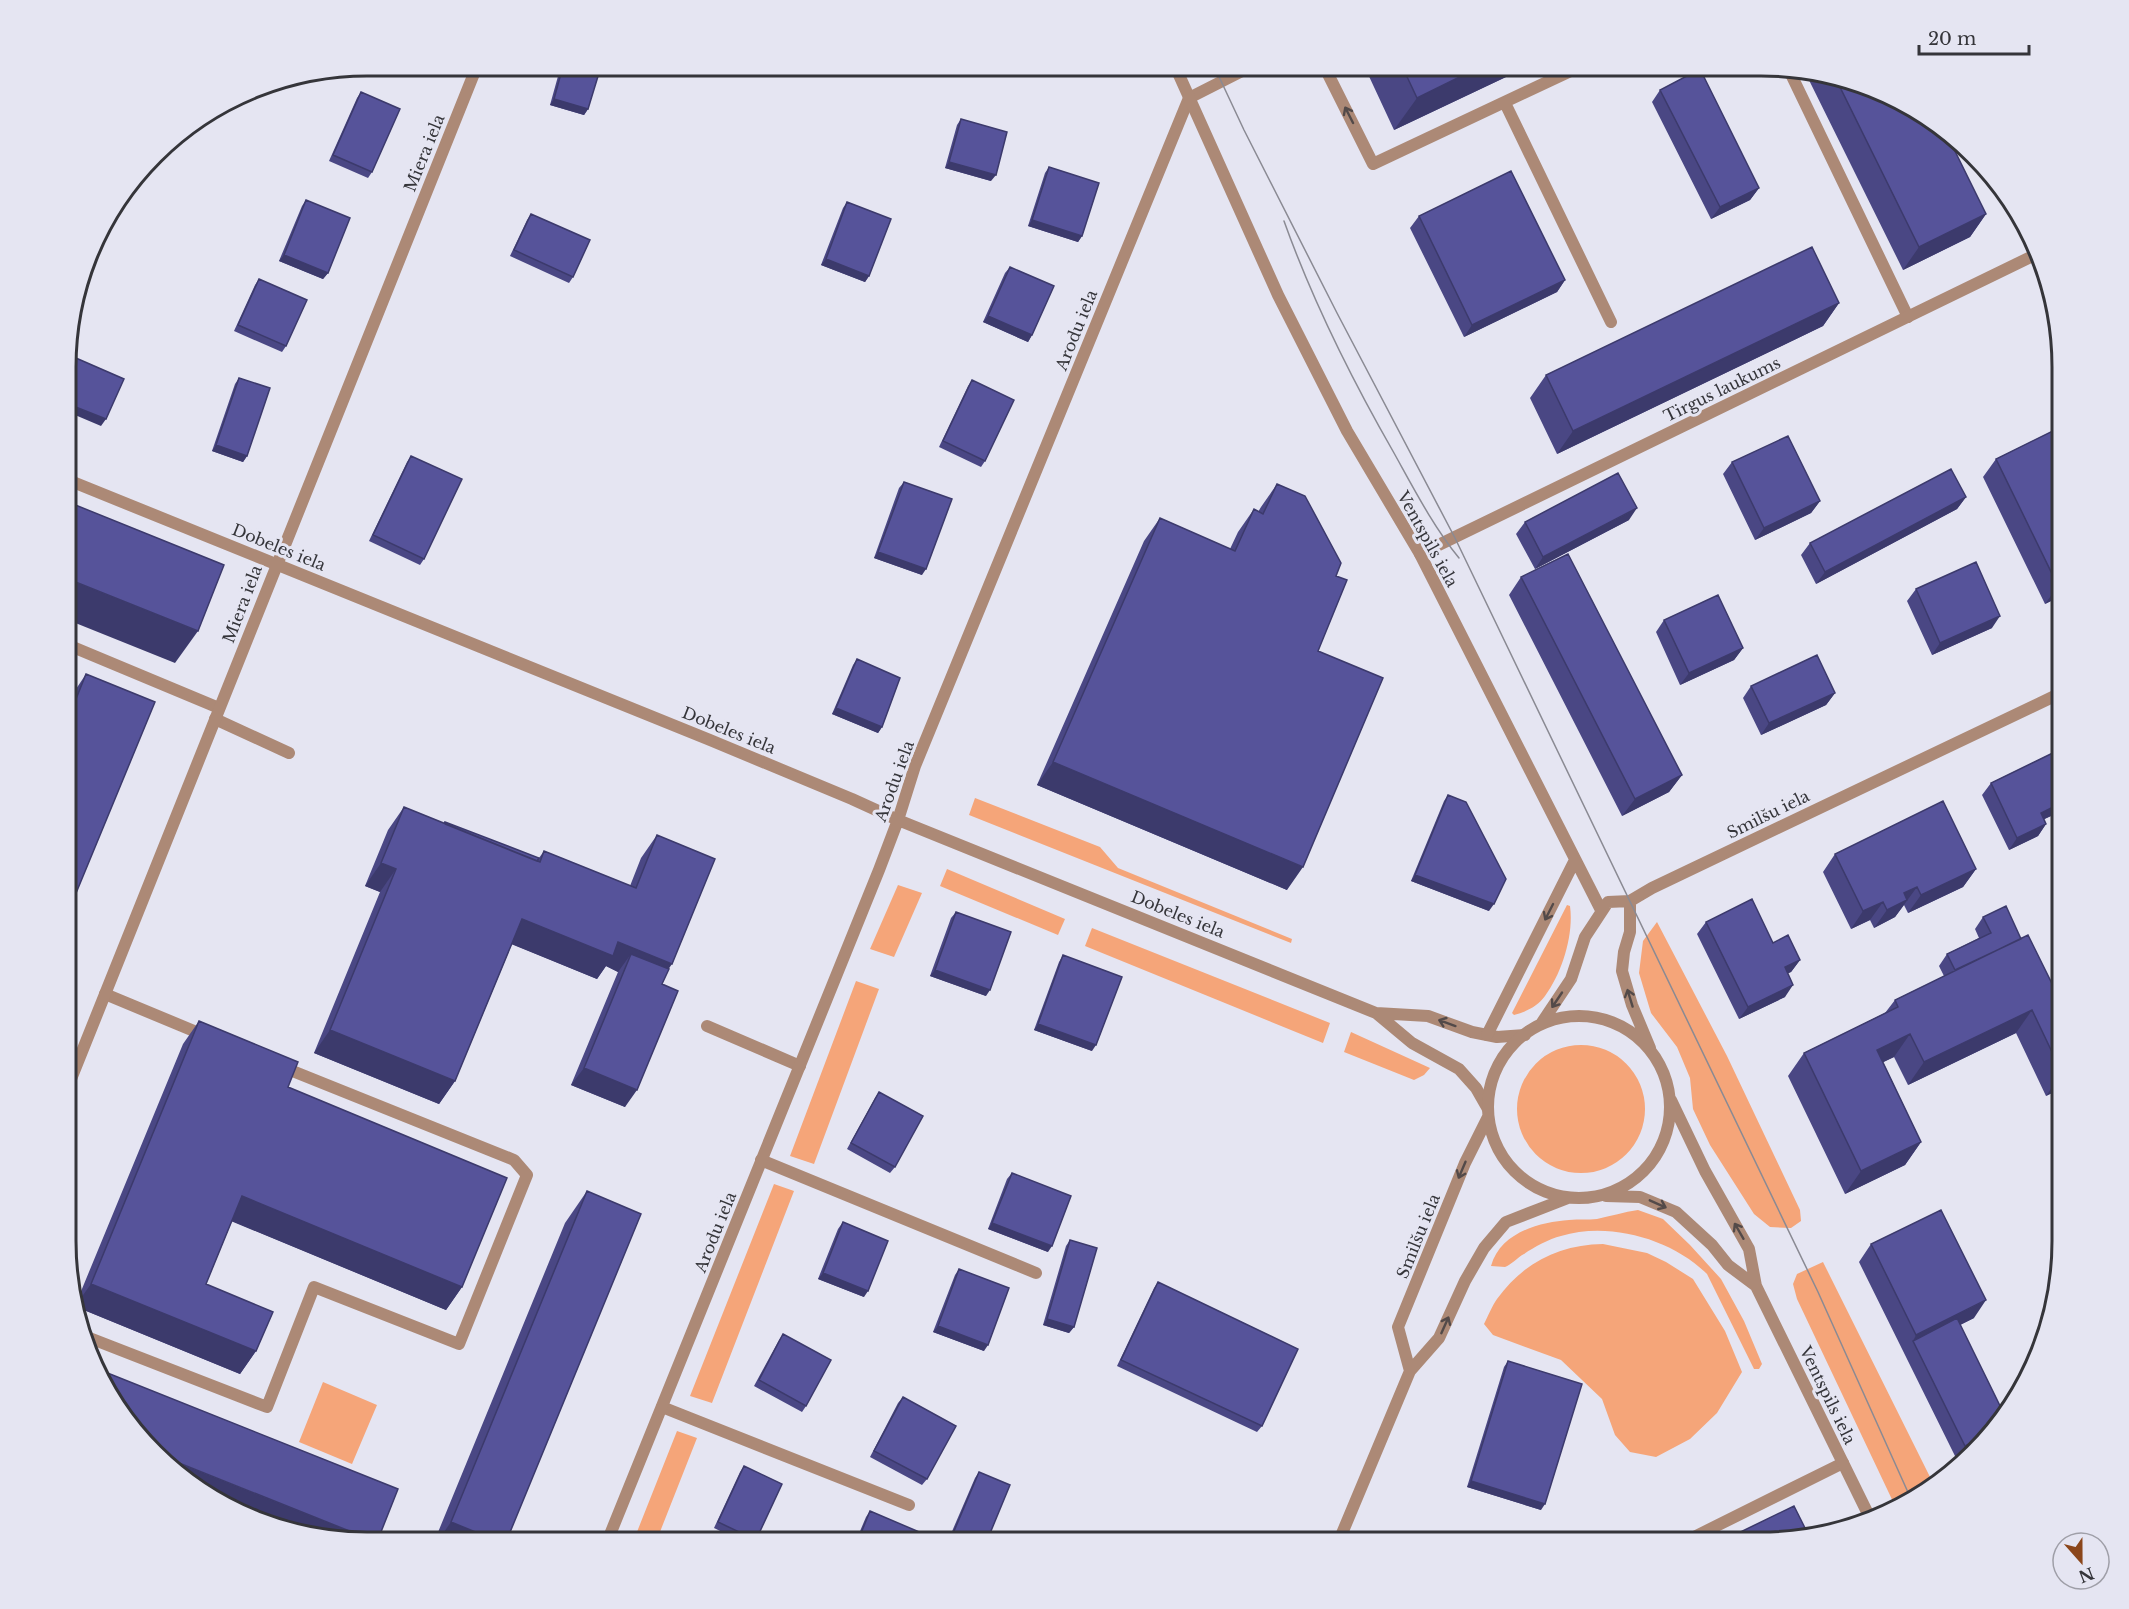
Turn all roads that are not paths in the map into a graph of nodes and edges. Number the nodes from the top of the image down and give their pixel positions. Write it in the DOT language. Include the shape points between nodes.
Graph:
graph roads {
  1 [pos="473,76"];
  2 [pos="1179,76"];
  3 [pos="1232,76"];
  4 [pos="1329,76"];
  5 [pos="1561,76"];
  6 [pos="1793,78"];
  7 [pos="1189,98"];
  8 [pos="1505,103"];
  9 [pos="2031,258"];
  10 [pos="1908,317"];
  11 [pos="1611,322"];
  12 [pos="76,483"];
  13 [pos="1420,554"];
  14 [pos="276,563"];
  15 [pos="76,649"];
  16 [pos="2052,697"];
  17 [pos="217,713"];
  18 [pos="289,753"];
  19 [pos="898,820"];
  20 [pos="1575,860"];
  21 [pos="1630,901"];
  22 [pos="1601,910"];
  23 [pos="105,994"];
  24 [pos="1376,1012"];
  25 [pos="1541,1024"];
  26 [pos="706,1026"];
  27 [pos="1487,1035"];
  28 [pos="1525,1035"];
  29 [pos="216,1040"];
  30 [pos="76,1052"];
  31 [pos="1651,1052"];
  32 [pos="269,1061"];
  33 [pos="800,1066"];
  34 [pos="1669,1095"];
  35 [pos="1488,1113"];
  36 [pos="762,1160"];
  37 [pos="1601,1196"];
  38 [pos="1568,1198"];
  39 [pos="1036,1273"];
  40 [pos="1756,1286"];
  41 [pos="93,1339"];
  42 [pos="1410,1371"];
  43 [pos="663,1407"];
  44 [pos="1843,1463"];
  45 [pos="909,1505"];
  46 [pos="1867,1512"];
  47 [pos="611,1532"];
  48 [pos="1343,1532"];
  49 [pos="1704,1532"];
  1 -- 14 [label="street, Miera iela"];
  2 -- 7 [label="street, Ventspils iela"];
  3 -- 7 [label="street"];
  8 -- 4 [label="street, one-way" via="1373,164"];
  5 -- 8 [label="street"];
  6 -- 10 [label="street"];
  7 -- 13 [label="street, Ventspils iela" via="1278,295 1347,431"];
  7 -- 19 [label="street, Arodu iela" via="915,766"];
  8 -- 11 [label="street"];
  9 -- 10 [label="street, Tirgus laukums"];
  10 -- 13 [label="street, Tirgus laukums"];
  12 -- 14 [label="street, Dobeles iela"];
  13 -- 20 [label="street, Ventspils iela"];
  14 -- 17 [label="street, Miera iela"];
  14 -- 19 [label="street, Dobeles iela"];
  15 -- 17 [label="street"];
  16 -- 21 [label="street, Smilšu iela"];
  17 -- 18 [label="street"];
  17 -- 23 [label="street, Miera iela"];
  19 -- 24 [label="street, Dobeles iela"];
  19 -- 33 [label="street, Arodu iela"];
  20 -- 22 [label="street, Ventspils iela"];
  20 -- 27 [label="street, one-way"];
  21 -- 22 [label="street, Smilšu iela" via="1608,902"];
  31 -- 21 [label="street, one-way" via="1622,971 1630,932"];
  22 -- 25 [label="street, one-way" via="1585,937 1571,979"];
  23 -- 29 [label="street"];
  23 -- 30 [label="street, Miera iela"];
  27 -- 24 [label="street, one-way" via="1428,1016"];
  24 -- 35 [label="street" via="1412,1043 1459,1069 1476,1088"];
  25 -- 28 [label="street"];
  25 -- 31 [label="street" via="1571,1016 1601,1019 1629,1031"];
  26 -- 33 [label="street"];
  27 -- 28 [label="street"];
  28 -- 35 [label="street" via="1516,1040 1498,1064 1488,1092"];
  31 -- 34 [label="street"];
  32 -- 41 [label="street" via="514,1160 527,1175 459,1344 314,1287 267,1407"];
  33 -- 36 [label="street, Arodu iela"];
  34 -- 37 [label="street" via="1669,1122 1661,1147 1646,1169 1625,1186"];
  40 -- 34 [label="street, Ventspils iela, one-way" via="1749,1249 1681,1125"];
  35 -- 38 [label="street" via="1497,1149 1515,1173 1540,1190"];
  35 -- 42 [label="street, Smilšu iela, one-way" via="1398,1327"];
  36 -- 39 [label="street"];
  36 -- 43 [label="street, Arodu iela"];
  37 -- 38 [label="street"];
  37 -- 40 [label="street, Ventspils iela, one-way" via="1641,1197 1676,1212 1728,1265"];
  42 -- 38 [label="street, one-way" via="1439,1338 1484,1248 1506,1222"];
  40 -- 44 [label="street, Ventspils iela"];
  42 -- 48 [label="street"];
  43 -- 45 [label="street"];
  43 -- 47 [label="street, Arodu iela"];
  44 -- 46 [label="street, Ventspils iela"];
  44 -- 49 [label="street"];
}
